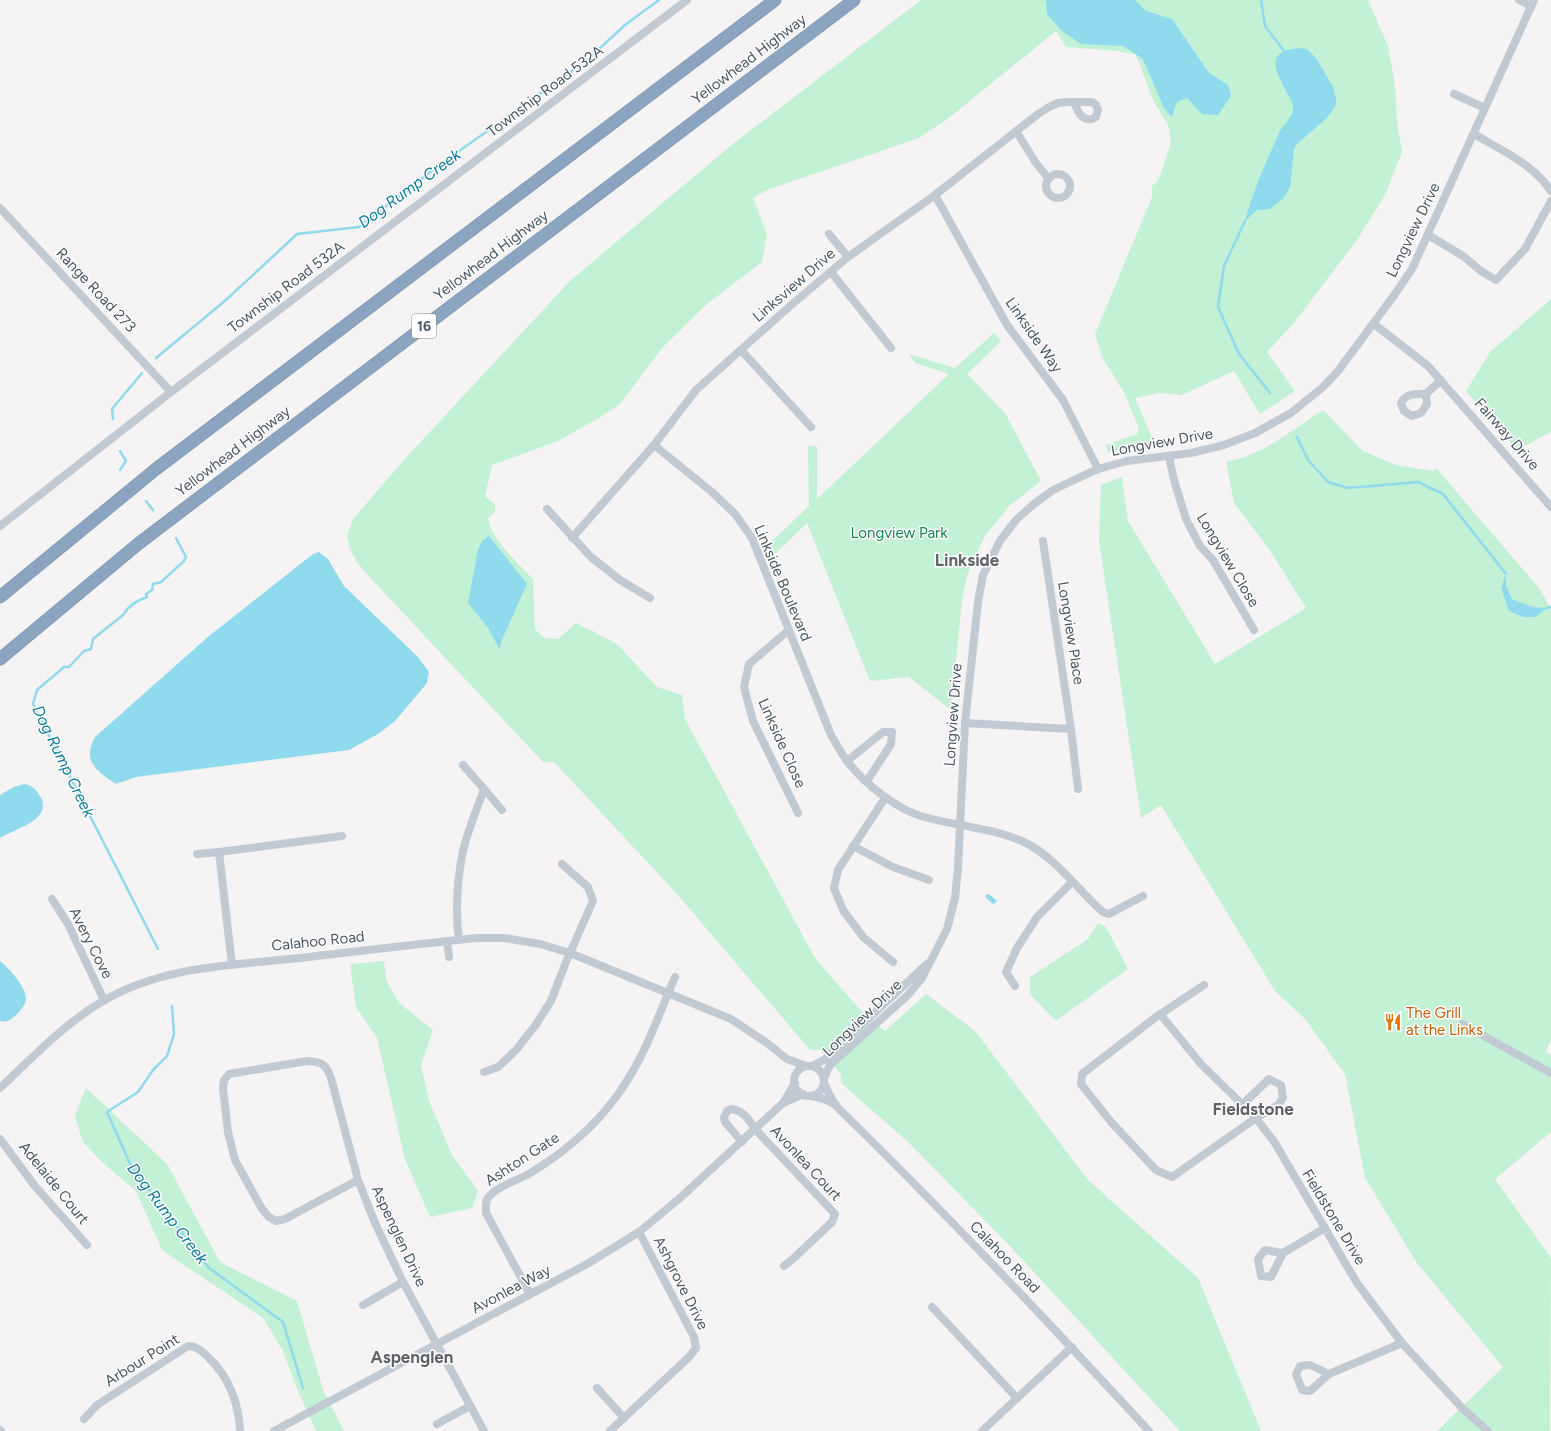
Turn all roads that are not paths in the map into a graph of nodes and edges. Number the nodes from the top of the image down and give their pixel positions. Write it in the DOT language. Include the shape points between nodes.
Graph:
graph roads {
  1 [pos="687,0"];
  2 [pos="775,0"];
  3 [pos="854,0"];
  4 [pos="1519,0"];
  5 [pos="1532,3"];
  6 [pos="1454,94"];
  7 [pos="1074,103"];
  8 [pos="1485,108"];
  9 [pos="1016,131"];
  10 [pos="1474,134"];
  11 [pos="1048,178"];
  12 [pos="1547,178"];
  13 [pos="1551,191"];
  14 [pos="935,195"];
  15 [pos="1551,201"];
  16 [pos="0,208"];
  17 [pos="829,234"];
  18 [pos="1428,235"];
  19 [pos="848,257"];
  20 [pos="831,272"];
  21 [pos="1374,324"];
  22 [pos="891,348"];
  23 [pos="741,350"];
  24 [pos="1441,380"];
  25 [pos="171,392"];
  26 [pos="1426,394"];
  27 [pos="811,427"];
  28 [pos="654,445"];
  29 [pos="1169,456"];
  30 [pos="1098,469"];
  31 [pos="1551,507"];
  32 [pos="547,509"];
  33 [pos="0,526"];
  34 [pos="572,538"];
  35 [pos="1043,541"];
  36 [pos="0,597"];
  37 [pos="650,598"];
  38 [pos="788,630"];
  39 [pos="1254,630"];
  40 [pos="0,659"];
  41 [pos="965,723"];
  42 [pos="1071,729"];
  43 [pos="847,761"];
  44 [pos="463,765"];
  45 [pos="866,781"];
  46 [pos="484,789"];
  47 [pos="1078,789"];
  48 [pos="885,798"];
  49 [pos="502,810"];
  50 [pos="798,813"];
  51 [pos="960,825"];
  52 [pos="342,836"];
  53 [pos="853,846"];
  54 [pos="219,852"];
  55 [pos="197,854"];
  56 [pos="562,864"];
  57 [pos="929,880"];
  58 [pos="1072,882"];
  59 [pos="1143,896"];
  60 [pos="52,899"];
  61 [pos="458,940"];
  62 [pos="447,941"];
  63 [pos="570,953"];
  64 [pos="449,957"];
  65 [pos="932,959"];
  66 [pos="893,962"];
  67 [pos="232,965"];
  68 [pos="675,977"];
  69 [pos="1204,985"];
  70 [pos="1015,986"];
  71 [pos="668,994"];
  72 [pos="104,1000"];
  73 [pos="1160,1014"];
  74 [pos="1462,1024"];
  75 [pos="786,1059"];
  76 [pos="809,1066"];
  77 [pos="484,1072"];
  78 [pos="1551,1073"];
  79 [pos="824,1080"];
  80 [pos="794,1081"];
  81 [pos="0,1088"];
  82 [pos="803,1094"];
  83 [pos="812,1096"];
  84 [pos="783,1103"];
  85 [pos="1243,1104"];
  86 [pos="836,1106"];
  87 [pos="1256,1118"];
  88 [pos="755,1129"];
  89 [pos="0,1139"];
  90 [pos="742,1142"];
  91 [pos="358,1180"];
  92 [pos="1325,1228"];
  93 [pos="638,1232"];
  94 [pos="86,1245"];
  95 [pos="1283,1253"];
  96 [pos="784,1266"];
  97 [pos="403,1282"];
  98 [pos="530,1294"];
  99 [pos="363,1305"];
  100 [pos="932,1307"];
  101 [pos="1402,1343"];
  102 [pos="437,1345"];
  103 [pos="1072,1347"];
  104 [pos="1329,1374"];
  105 [pos="597,1388"];
  106 [pos="1017,1398"];
  107 [pos="470,1406"];
  108 [pos="624,1418"];
  109 [pos="84,1419"];
  110 [pos="437,1424"];
  111 [pos="240,1431"];
  112 [pos="274,1431"];
  113 [pos="484,1431"];
  114 [pos="610,1431"];
  115 [pos="982,1431"];
  116 [pos="1150,1431"];
  117 [pos="1488,1431"];
  1 -- 25 [label="street, Township Road 532A"];
  2 -- 36 [label="highway, Yellowhead Highway" via="156,469"];
  3 -- 40 [label="highway, Yellowhead Highway / 16" via="144,539"];
  4 -- 5 [label="street"];
  5 -- 8 [label="street, Longview Drive"];
  6 -- 8 [label="street"];
  7 -- 9 [label="street, Linksview Drive" via="1058,103 1049,107"];
  8 -- 10 [label="street, Longview Drive"];
  9 -- 11 [label="street"];
  9 -- 14 [label="street, Linksview Drive"];
  10 -- 12 [label="street"];
  10 -- 18 [label="street, Longview Drive"];
  12 -- 13 [label="street"];
  14 -- 19 [label="street, Linksview Drive"];
  14 -- 30 [label="street, Linkside Way" via="1007,325 1063,400"];
  15 -- 18 [label="street" via="1525,249 1496,280"];
  16 -- 25 [label="street, Range Road 273"];
  17 -- 19 [label="street"];
  18 -- 21 [label="street, Longview Drive" via="1404,283"];
  19 -- 20 [label="street, Linksview Drive"];
  20 -- 22 [label="street"];
  20 -- 23 [label="street, Linksview Drive"];
  21 -- 24 [label="street, Fairway Drive" via="1428,366"];
  21 -- 29 [label="street, Longview Drive" via="1333,376 1291,413 1240,440 1207,450"];
  23 -- 27 [label="street"];
  23 -- 28 [label="street, Linksview Drive" via="696,390"];
  24 -- 26 [label="street"];
  24 -- 31 [label="street, Fairway Drive"];
  25 -- 33 [label="street, Township Road 532A"];
  28 -- 34 [label="street, Linksview Drive"];
  28 -- 38 [label="street, Linkside Boulevard" via="735,514 752,538"];
  29 -- 30 [label="street, Longview Drive" via="1127,461"];
  29 -- 39 [label="street, Longview Close" via="1186,519 1200,546 1213,560"];
  30 -- 41 [label="street, Longview Drive" via="1053,490 1016,520 1000,541 983,576 979,595"];
  32 -- 34 [label="street"];
  34 -- 37 [label="street" via="608,572"];
  35 -- 42 [label="street, Longview Place"];
  38 -- 43 [label="street, Linkside Boulevard" via="831,735"];
  38 -- 50 [label="street, Linkside Close" via="749,664 744,687 753,720"];
  41 -- 42 [label="street"];
  41 -- 51 [label="street, Longview Drive"];
  42 -- 47 [label="street, Longview Place"];
  43 -- 45 [label="street, Linkside Boulevard"];
  43 -- 45 [label="street" via="883,732 892,732 891,744"];
  44 -- 46 [label="street"];
  45 -- 48 [label="street, Linkside Boulevard"];
  46 -- 49 [label="street"];
  46 -- 61 [label="street" via="463,850 456,896"];
  48 -- 51 [label="street, Linkside Boulevard" via="923,817"];
  48 -- 53 [label="street"];
  51 -- 58 [label="street, Linkside Boulevard" via="1006,835 1026,843 1044,854"];
  51 -- 65 [label="street, Longview Drive" via="955,898 946,929"];
  52 -- 54 [label="street"];
  53 -- 57 [label="street" via="893,867"];
  53 -- 66 [label="street" via="838,870 834,888 843,910 863,937"];
  54 -- 55 [label="street"];
  54 -- 67 [label="street"];
  56 -- 63 [label="street" via="588,887 593,901"];
  58 -- 59 [label="street, Linkside Boulevard" via="1103,912 1109,914"];
  58 -- 70 [label="street" via="1037,917 1017,948 1006,972"];
  60 -- 72 [label="street, Avery Cove" via="68,924"];
  61 -- 62 [label="street, Calahoo Road"];
  61 -- 63 [label="street, Calahoo Road" via="504,938 540,944"];
  62 -- 64 [label="street"];
  62 -- 67 [label="street, Calahoo Road"];
  63 -- 71 [label="street, Calahoo Road"];
  63 -- 77 [label="street" via="551,1001 535,1026 498,1067"];
  65 -- 76 [label="street, Longview Drive" via="824,1060"];
  65 -- 79 [label="street, Longview Drive" via="922,978 908,995 830,1065"];
  67 -- 72 [label="street, Calahoo Road" via="176,973"];
  68 -- 71 [label="street"];
  69 -- 73 [label="street"];
  71 -- 75 [label="street, Calahoo Road" via="731,1019"];
  71 -- 98 [label="street, Ashton Gate" via="628,1079 590,1127 550,1160 488,1198 486,1213"];
  72 -- 81 [label="street, Calahoo Road" via="63,1029"];
  73 -- 85 [label="street, Fieldstone Drive" via="1201,1064"];
  73 -- 87 [label="street" via="1082,1074 1081,1084 1111,1122 1156,1170 1172,1177"];
  74 -- 78 [label="street"];
  75 -- 76 [label="street, Calahoo Road"];
  75 -- 80 [label="street, Calahoo Road" via="793,1070"];
  76 -- 79 [label="street" via="820,1070"];
  76 -- 80 [label="street" via="799,1070"];
  79 -- 83 [label="street" via="820,1091"];
  79 -- 86 [label="street, Calahoo Road"];
  80 -- 82 [label="street" via="799,1092"];
  80 -- 84 [label="street, Avonlea Way"];
  82 -- 83 [label="street"];
  82 -- 84 [label="street, Avonlea Way"];
  83 -- 86 [label="street, Calahoo Road"];
  84 -- 88 [label="street, Avonlea Way"];
  85 -- 87 [label="street, Fieldstone Drive"];
  85 -- 87 [label="street" via="1269,1079 1281,1085 1283,1098 1278,1105"];
  86 -- 103 [label="street, Calahoo Road"];
  87 -- 92 [label="street, Fieldstone Drive" via="1275,1143"];
  88 -- 90 [label="street, Avonlea Way"];
  88 -- 90 [label="street" via="740,1110 732,1108 728,1111 724,1117 725,1122"];
  88 -- 96 [label="street, Avonlea Court" via="835,1214 832,1222"];
  89 -- 94 [label="street, Adelaide Court" via="34,1185"];
  90 -- 93 [label="street, Avonlea Way"];
  91 -- 91 [label="street, Aspenglen Drive" via="327,1067 318,1062 307,1061 229,1074 224,1080 230,1146 235,1160 269,1217 276,1221 285,1219"];
  91 -- 97 [label="street, Aspenglen Drive"];
  92 -- 95 [label="street"];
  92 -- 101 [label="street, Fieldstone Drive" via="1357,1283"];
  93 -- 98 [label="street, Avonlea Way" via="587,1264"];
  93 -- 108 [label="street, Ashgrove Drive" via="694,1337 696,1348"];
  97 -- 99 [label="street"];
  97 -- 102 [label="street, Aspenglen Drive"];
  98 -- 102 [label="street, Avonlea Way"];
  100 -- 106 [label="street"];
  101 -- 104 [label="street"];
  101 -- 117 [label="street, Fieldstone Drive" via="1464,1410"];
  102 -- 107 [label="street, Aspenglen Drive"];
  102 -- 112 [label="street, Avonlea Way"];
  103 -- 106 [label="street"];
  103 -- 116 [label="street, Calahoo Road"];
  105 -- 108 [label="street"];
  106 -- 115 [label="street"];
  107 -- 110 [label="street"];
  107 -- 113 [label="street, Aspenglen Drive"];
  108 -- 114 [label="street, Ashgrove Drive"];
  109 -- 111 [label="street, Arbour Point" via="97,1405 183,1348 193,1346 213,1362 226,1380 235,1400"];
}
